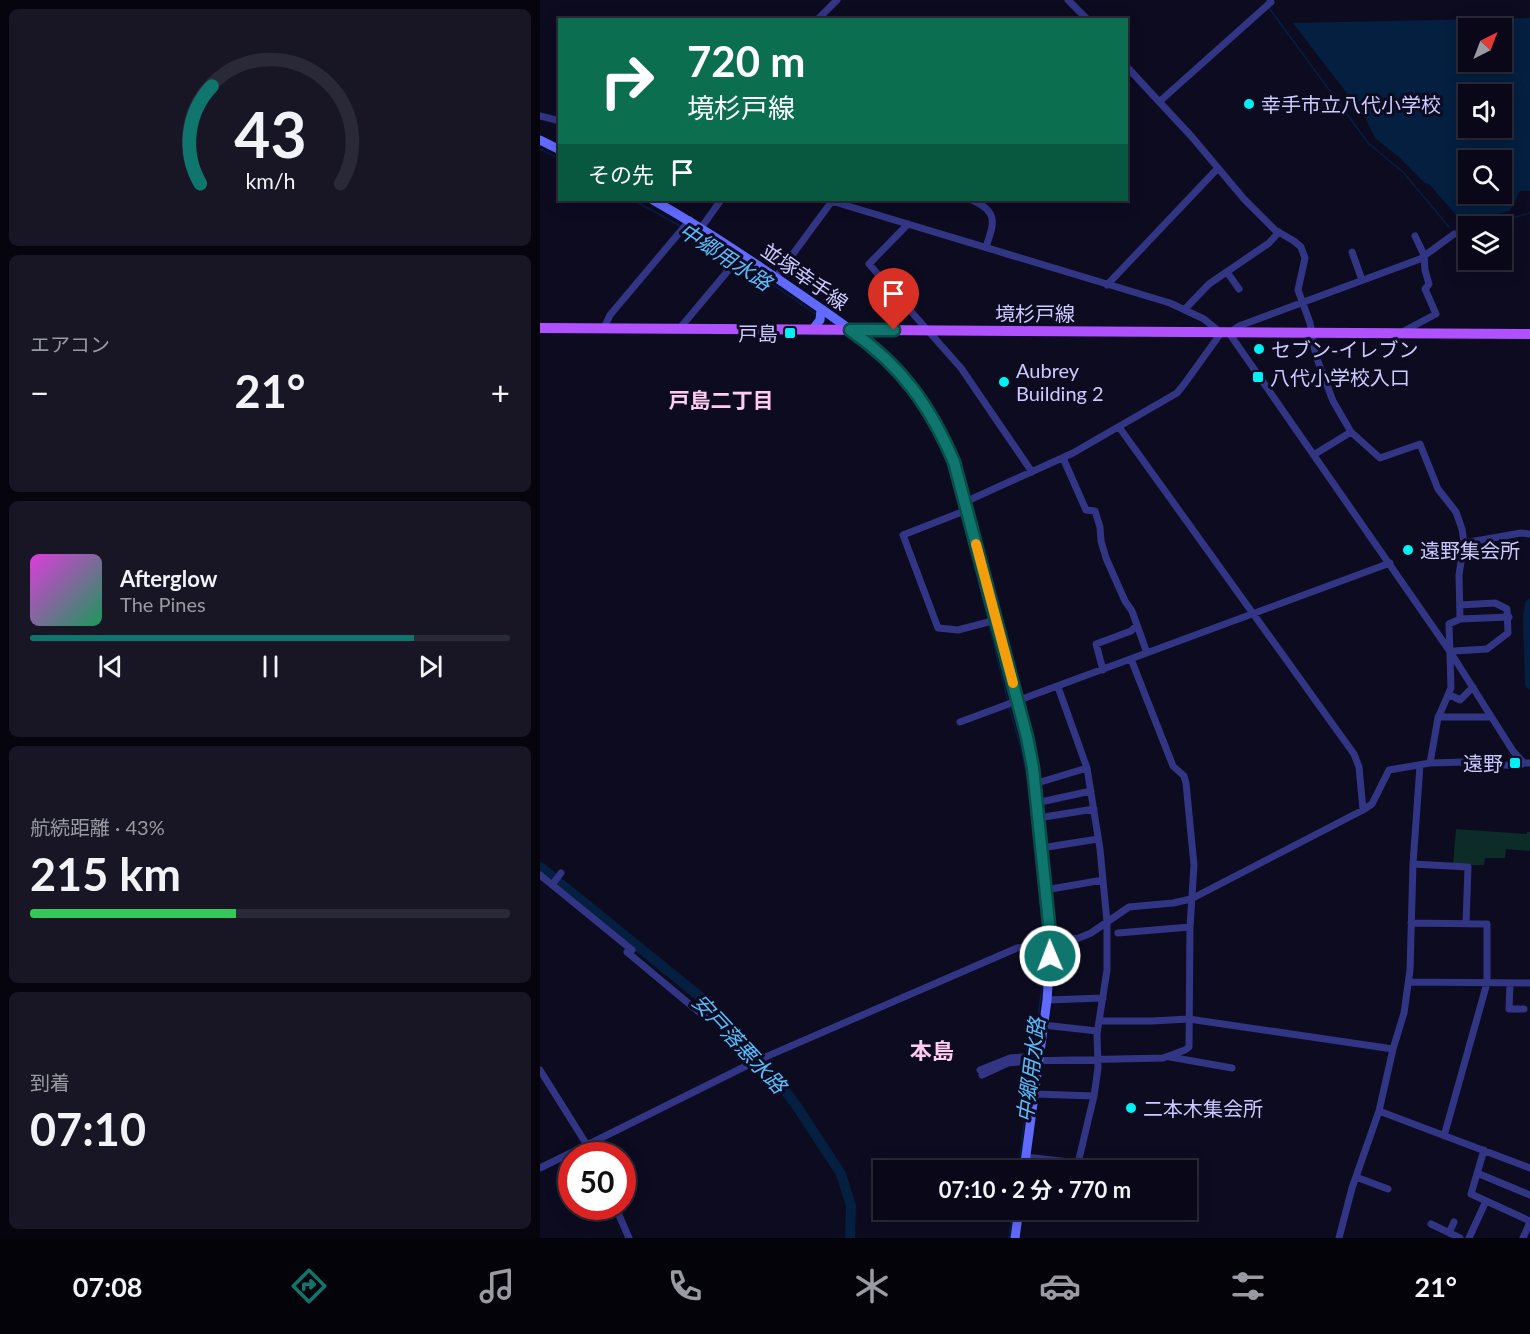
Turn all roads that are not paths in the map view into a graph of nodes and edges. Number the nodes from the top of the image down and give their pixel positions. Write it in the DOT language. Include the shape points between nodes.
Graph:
graph roads {
  1 [pos="837,0"];
  2 [pos="1068,0"];
  3 [pos="1270,0"];
  4 [pos="819,18"];
  5 [pos="1086,18"];
  6 [pos="1128,68"];
  7 [pos="1159,102"];
  8 [pos="540,116"];
  9 [pos="558,120"];
  10 [pos="540,140"];
  11 [pos="558,149"];
  12 [pos="1218,168"];
  13 [pos="655,201"];
  14 [pos="720,201"];
  15 [pos="829,201"];
  16 [pos="833,201"];
  17 [pos="975,201"];
  18 [pos="690,220"];
  19 [pos="908,224"];
  20 [pos="701,228"];
  21 [pos="1279,232"];
  22 [pos="1454,234"];
  23 [pos="1416,236"];
  24 [pos="986,247"];
  25 [pos="1352,252"];
  26 [pos="742,254"];
  27 [pos="1424,255"];
  28 [pos="1434,266"];
  29 [pos="1425,270"];
  30 [pos="1227,272"];
  31 [pos="776,277"];
  32 [pos="1362,280"];
  33 [pos="1107,285"];
  34 [pos="1239,289"];
  35 [pos="1303,301"];
  36 [pos="821,309"];
  37 [pos="1185,309"];
  38 [pos="540,328"];
  39 [pos="603,328"];
  40 [pos="680,328"];
  41 [pos="813,329"];
  42 [pos="850,330"];
  43 [pos="929,330"];
  44 [pos="1225,333"];
  45 [pos="1401,333"];
  46 [pos="1311,334"];
  47 [pos="1530,334"];
  48 [pos="1119,428"];
  49 [pos="1351,432"];
  50 [pos="1315,454"];
  51 [pos="1063,458"];
  52 [pos="1032,472"];
  53 [pos="966,506"];
  54 [pos="1530,534"];
  55 [pos="1464,543"];
  56 [pos="1390,563"];
  57 [pos="1460,605"];
  58 [pos="1253,614"];
  59 [pos="1509,617"];
  60 [pos="1460,619"];
  61 [pos="996,620"];
  62 [pos="1137,625"];
  63 [pos="1147,653"];
  64 [pos="1451,653"];
  65 [pos="1131,659"];
  66 [pos="1103,670"];
  67 [pos="1058,687"];
  68 [pos="1473,687"];
  69 [pos="1450,695"];
  70 [pos="1018,702"];
  71 [pos="1438,717"];
  72 [pos="1491,717"];
  73 [pos="960,722"];
  74 [pos="1430,763"];
  75 [pos="1527,763"];
  76 [pos="1420,765"];
  77 [pos="1087,768"];
  78 [pos="1034,784"];
  79 [pos="1091,791"];
  80 [pos="1036,803"];
  81 [pos="1094,809"];
  82 [pos="1363,810"];
  83 [pos="1038,818"];
  84 [pos="1098,839"];
  85 [pos="1041,849"];
  86 [pos="1413,864"];
  87 [pos="561,873"];
  88 [pos="540,875"];
  89 [pos="1103,880"];
  90 [pos="552,885"];
  91 [pos="1046,890"];
  92 [pos="1191,899"];
  93 [pos="1107,922"];
  94 [pos="1411,923"];
  95 [pos="1466,923"];
  96 [pos="1190,927"];
  97 [pos="1118,933"];
  98 [pos="1051,943"];
  99 [pos="1409,982"];
  100 [pos="1487,983"];
  101 [pos="1510,983"];
  102 [pos="1530,983"];
  103 [pos="1102,998"];
  104 [pos="1047,1000"];
  105 [pos="1524,1009"];
  106 [pos="706,1018"];
  107 [pos="1188,1019"];
  108 [pos="1099,1021"];
  109 [pos="1043,1025"];
  110 [pos="1097,1031"];
  111 [pos="1393,1048"];
  112 [pos="1167,1057"];
  113 [pos="1096,1060"];
  114 [pos="1039,1061"];
  115 [pos="1232,1068"];
  116 [pos="540,1070"];
  117 [pos="981,1072"];
  118 [pos="1035,1094"];
  119 [pos="1094,1096"];
  120 [pos="1379,1111"];
  121 [pos="1444,1136"];
  122 [pos="586,1142"];
  123 [pos="591,1142"];
  124 [pos="1484,1150"];
  125 [pos="1026,1157"];
  126 [pos="558,1159"];
  127 [pos="1026,1160"];
  128 [pos="540,1168"];
  129 [pos="1530,1168"];
  130 [pos="1477,1173"];
  131 [pos="1356,1177"];
  132 [pos="1388,1189"];
  133 [pos="1530,1195"];
  134 [pos="1486,1201"];
  135 [pos="621,1220"];
  136 [pos="1017,1220"];
  137 [pos="1530,1221"];
  138 [pos="1454,1222"];
  139 [pos="1431,1224"];
  140 [pos="1449,1233"];
  141 [pos="629,1238"];
  142 [pos="1015,1238"];
  143 [pos="1339,1238"];
  144 [pos="1460,1238"];
  145 [pos="1469,1238"];
  146 [pos="1523,1238"];
  1 -- 4 [label="street"];
  2 -- 5 [label="street"];
  3 -- 7 [label="street"];
  6 -- 7 [label="street"];
  7 -- 12 [label="street"];
  8 -- 9 [label="street"];
  10 -- 11 [label="main road"];
  12 -- 21 [label="street"];
  12 -- 33 [label="street"];
  13 -- 18 [label="main road, 並塚幸手線"];
  14 -- 20 [label="street"];
  15 -- 31 [label="street"];
  16 -- 19 [label="street"];
  17 -- 24 [label="street" via="991,213 994,221"];
  18 -- 20 [label="main road, 並塚幸手線"];
  18 -- 39 [label="street"];
  19 -- 24 [label="street"];
  19 -- 43 [label="street" via="869,264"];
  20 -- 26 [label="main road, 並塚幸手線"];
  21 -- 30 [label="street"];
  21 -- 35 [label="street" via="1305,254 1298,286"];
  22 -- 27 [label="street"];
  23 -- 27 [label="street"];
  24 -- 33 [label="street"];
  25 -- 32 [label="street"];
  26 -- 31 [label="main road, 並塚幸手線"];
  26 -- 40 [label="street"];
  27 -- 29 [label="street"];
  27 -- 32 [label="street"];
  28 -- 29 [label="street"];
  29 -- 45 [label="street" via="1430,284 1425,289 1436,314"];
  30 -- 34 [label="street"];
  30 -- 37 [label="street"];
  31 -- 36 [label="main road, 並塚幸手線"];
  32 -- 35 [label="street"];
  33 -- 37 [label="street"];
  35 -- 44 [label="street"];
  35 -- 46 [label="street"];
  36 -- 41 [label="main road" via="820,320"];
  36 -- 42 [label="main road, 並塚幸手線"];
  37 -- 44 [label="street"];
  38 -- 39 [label="main road, 境杉戸線"];
  39 -- 40 [label="main road, 境杉戸線"];
  40 -- 41 [label="main road, 境杉戸線"];
  41 -- 42 [label="main road, 境杉戸線"];
  42 -- 43 [label="main road, 境杉戸線"];
  42 -- 53 [label="main road, 並塚幸手線" via="892,365 924,403 954,462"];
  43 -- 44 [label="main road, 境杉戸線"];
  43 -- 52 [label="street" via="961,368"];
  44 -- 46 [label="main road, 境杉戸線"];
  44 -- 48 [label="street" via="1176,393"];
  44 -- 50 [label="street"];
  45 -- 46 [label="main road, 境杉戸線"];
  45 -- 47 [label="main road, 境杉戸線"];
  46 -- 49 [label="street" via="1333,401"];
  48 -- 51 [label="street"];
  48 -- 58 [label="street"];
  49 -- 50 [label="street"];
  49 -- 55 [label="street" via="1380,458 1420,444 1438,489 1456,512"];
  50 -- 56 [label="street"];
  51 -- 52 [label="street"];
  51 -- 62 [label="street" via="1086,510 1095,512 1106,558"];
  52 -- 53 [label="street"];
  53 -- 61 [label="main road, 並塚幸手線"];
  53 -- 61 [label="street" via="903,535 938,628 958,630"];
  54 -- 55 [label="street"];
  55 -- 57 [label="street"];
  56 -- 58 [label="street"];
  56 -- 64 [label="street"];
  57 -- 59 [label="street" via="1495,603 1508,609"];
  57 -- 60 [label="street"];
  58 -- 63 [label="street"];
  58 -- 82 [label="street" via="1354,754"];
  59 -- 60 [label="street"];
  59 -- 64 [label="street" via="1508,633 1491,647"];
  60 -- 64 [label="street" via="1449,624"];
  61 -- 70 [label="main road, 並塚幸手線"];
  62 -- 63 [label="street"];
  62 -- 66 [label="street" via="1096,644"];
  63 -- 65 [label="street"];
  64 -- 68 [label="street"];
  64 -- 69 [label="street"];
  65 -- 66 [label="street"];
  65 -- 92 [label="street" via="1173,766 1186,783 1194,865"];
  66 -- 67 [label="street"];
  67 -- 70 [label="street"];
  67 -- 77 [label="street"];
  68 -- 69 [label="street" via="1463,699"];
  68 -- 72 [label="street"];
  69 -- 71 [label="street"];
  70 -- 73 [label="street"];
  70 -- 78 [label="main road, 並塚幸手線"];
  71 -- 72 [label="street"];
  71 -- 74 [label="street"];
  72 -- 75 [label="street" via="1512,751"];
  74 -- 75 [label="street"];
  74 -- 76 [label="street"];
  76 -- 82 [label="street" via="1389,770 1371,804"];
  76 -- 86 [label="street"];
  77 -- 78 [label="street"];
  77 -- 79 [label="street"];
  78 -- 80 [label="main road, 並塚幸手線"];
  79 -- 80 [label="street"];
  79 -- 81 [label="street"];
  80 -- 83 [label="main road, 並塚幸手線"];
  81 -- 83 [label="street"];
  81 -- 84 [label="street"];
  82 -- 92 [label="street"];
  83 -- 85 [label="main road, 並塚幸手線"];
  84 -- 85 [label="street"];
  84 -- 89 [label="street"];
  85 -- 91 [label="main road, 並塚幸手線"];
  86 -- 94 [label="street"];
  86 -- 95 [label="street" via="1468,867"];
  87 -- 90 [label="street"];
  88 -- 90 [label="street"];
  89 -- 91 [label="street"];
  89 -- 93 [label="street"];
  90 -- 106 [label="street" via="632,950 627,952"];
  91 -- 98 [label="main road, 並塚幸手線"];
  92 -- 93 [label="street" via="1129,907"];
  92 -- 96 [label="street"];
  93 -- 98 [label="street" via="1091,933"];
  93 -- 103 [label="street" via="1107,970"];
  94 -- 95 [label="street"];
  94 -- 99 [label="street"];
  95 -- 100 [label="street" via="1487,924"];
  96 -- 97 [label="street"];
  96 -- 107 [label="street"];
  98 -- 104 [label="main road, 並塚幸手線"];
  98 -- 123 [label="street" via="1017,948 754,1062"];
  99 -- 100 [label="street"];
  99 -- 111 [label="street"];
  100 -- 101 [label="street"];
  100 -- 121 [label="street"];
  101 -- 102 [label="street"];
  101 -- 105 [label="street" via="1509,1009"];
  103 -- 104 [label="street"];
  103 -- 108 [label="street"];
  104 -- 109 [label="main road, 並塚幸手線"];
  107 -- 108 [label="street"];
  107 -- 111 [label="street"];
  107 -- 112 [label="street" via="1189,1047"];
  108 -- 110 [label="street"];
  109 -- 110 [label="street"];
  109 -- 114 [label="main road, 並塚幸手線"];
  110 -- 113 [label="street"];
  111 -- 120 [label="street"];
  112 -- 113 [label="street"];
  112 -- 115 [label="street"];
  113 -- 114 [label="street"];
  113 -- 119 [label="street"];
  114 -- 117 [label="street" via="1008,1063"];
  114 -- 118 [label="main road, 並塚幸手線"];
  116 -- 122 [label="street"];
  118 -- 119 [label="street"];
  118 -- 125 [label="main road, 並塚幸手線"];
  119 -- 125 [label="street" via="1078,1163"];
  120 -- 121 [label="street"];
  120 -- 131 [label="street"];
  121 -- 124 [label="street"];
  124 -- 129 [label="street"];
  124 -- 130 [label="street"];
  125 -- 127 [label="main road, 並塚幸手線"];
  126 -- 128 [label="street"];
  130 -- 133 [label="street"];
  130 -- 134 [label="street" via="1471,1194"];
  131 -- 132 [label="street"];
  131 -- 143 [label="street"];
  134 -- 137 [label="street"];
  134 -- 145 [label="street"];
  135 -- 141 [label="street"];
  136 -- 142 [label="main road"];
  137 -- 146 [label="street"];
  138 -- 140 [label="street"];
  139 -- 140 [label="street"];
  140 -- 144 [label="street"];
}
